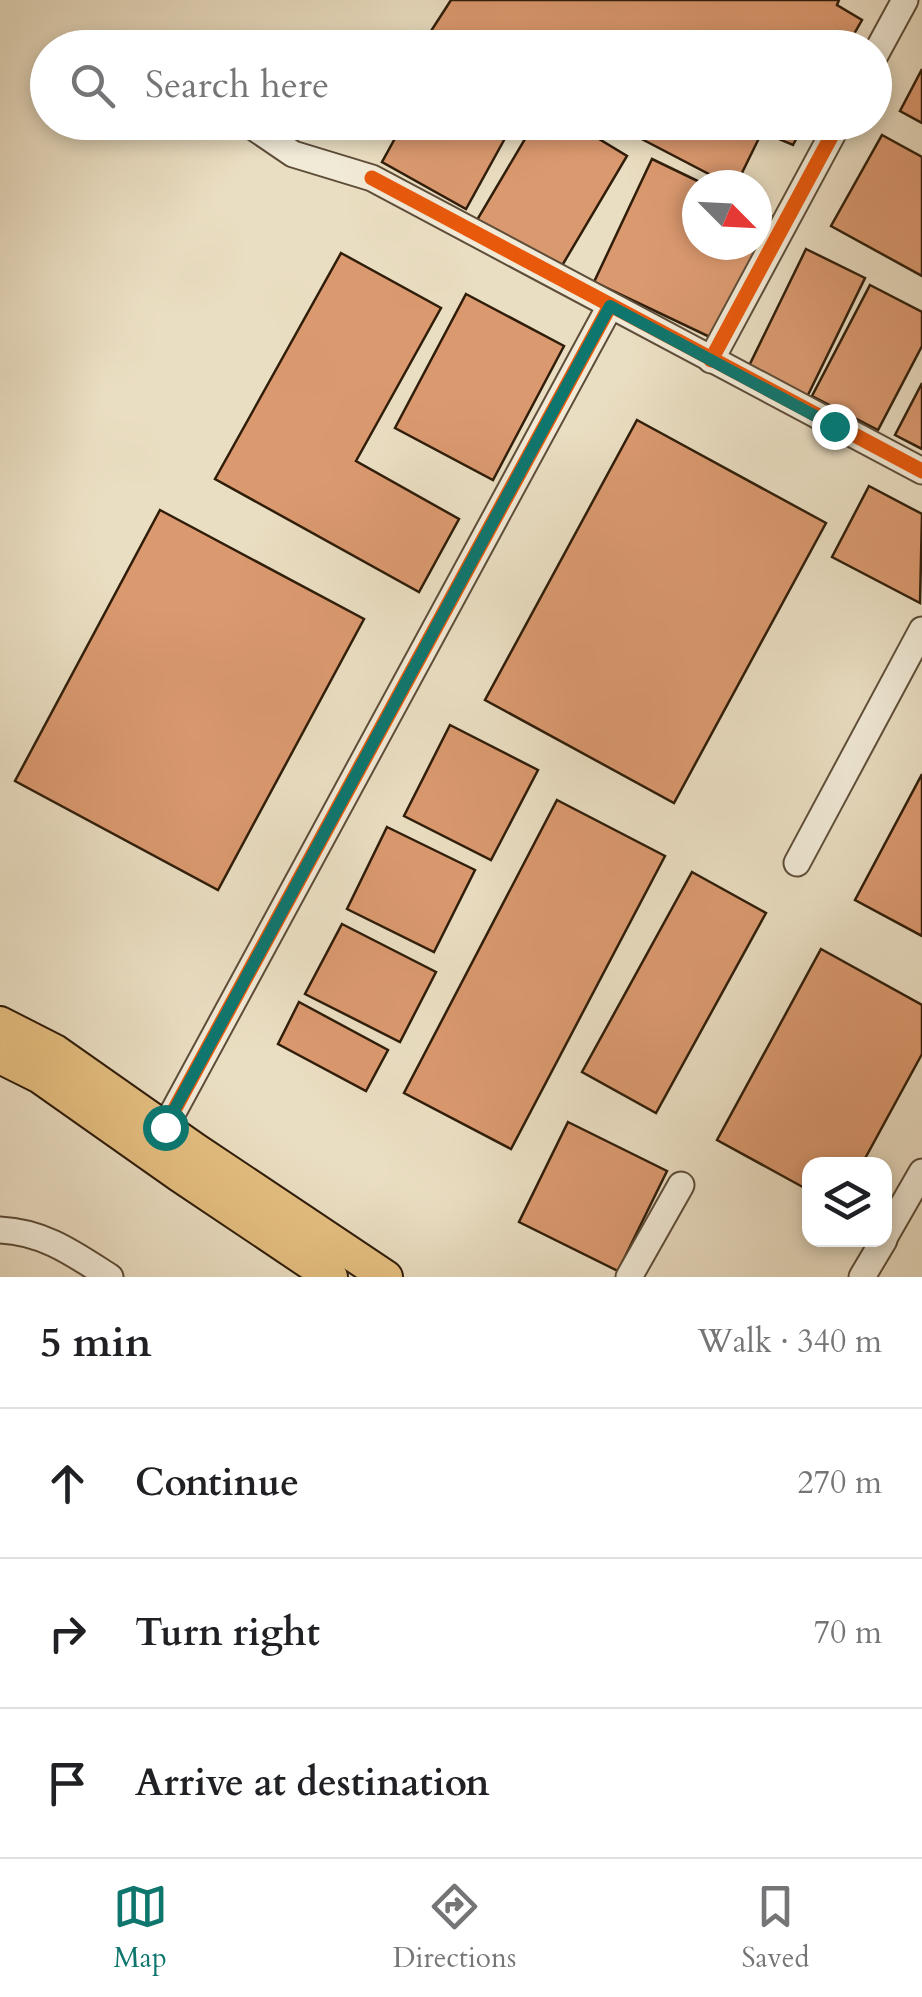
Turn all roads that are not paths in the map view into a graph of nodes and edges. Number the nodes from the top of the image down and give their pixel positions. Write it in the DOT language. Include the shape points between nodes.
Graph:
graph roads {
  1 [pos="905,0"];
  2 [pos="889,30"];
  3 [pos="273,140"];
  4 [pos="829,140"];
  5 [pos="610,306"];
  6 [pos="712,360"];
  7 [pos="922,471"];
  8 [pos="922,630"];
  9 [pos="798,863"];
  10 [pos="0,1022"];
  11 [pos="0,1057"];
  12 [pos="165,1127"];
  13 [pos="922,1172"];
  14 [pos="681,1185"];
  15 [pos="892,1225"];
  16 [pos="0,1230"];
  17 [pos="879,1247"];
  18 [pos="110,1277"];
  19 [pos="331,1277"];
  20 [pos="386,1277"];
  21 [pos="629,1277"];
  22 [pos="862,1277"];
  1 -- 2 [label="street"];
  3 -- 5 [label="street" via="294,154 372,178"];
  4 -- 6 [label="street"];
  5 -- 6 [label="street"];
  5 -- 12 [label="street"];
  6 -- 7 [label="street"];
  8 -- 9 [label="street"];
  10 -- 12 [label="main road" via="55,1051"];
  11 -- 19 [label="main road" via="40,1077"];
  12 -- 20 [label="main road"];
  13 -- 15 [label="street"];
  14 -- 21 [label="street"];
  16 -- 18 [label="street" via="22,1230 58,1244"];
  17 -- 22 [label="street"];
}
